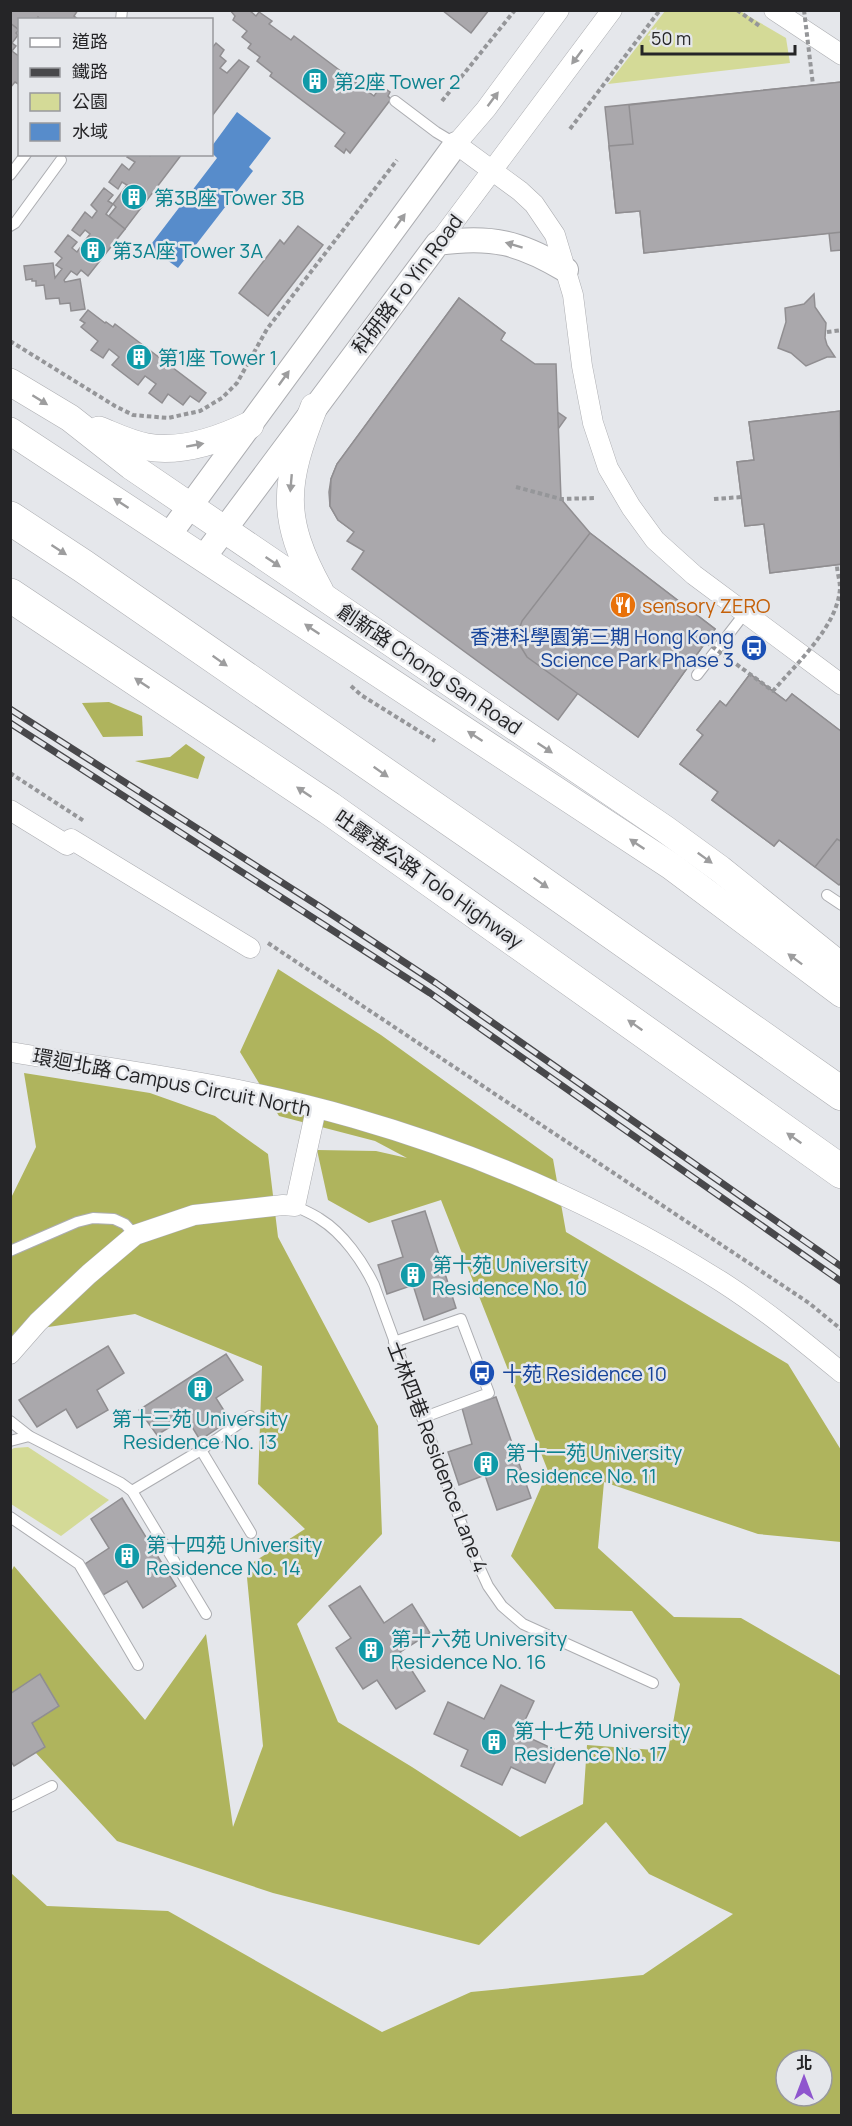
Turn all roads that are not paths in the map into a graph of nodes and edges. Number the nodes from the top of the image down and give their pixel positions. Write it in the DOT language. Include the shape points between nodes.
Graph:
graph roads {
  1 [pos="559,10"];
  2 [pos="612,10"];
  3 [pos="774,10"];
  4 [pos="842,55"];
  5 [pos="395,101"];
  6 [pos="456,144"];
  7 [pos="24,156"];
  8 [pos="61,160"];
  9 [pos="492,171"];
  10 [pos="10,175"];
  11 [pos="10,226"];
  12 [pos="438,243"];
  13 [pos="567,270"];
  14 [pos="10,382"];
  15 [pos="314,407"];
  16 [pos="70,418"];
  17 [pos="250,426"];
  18 [pos="10,431"];
  19 [pos="191,506"];
  20 [pos="10,518"];
  21 [pos="224,529"];
  22 [pos="170,535"];
  23 [pos="204,557"];
  24 [pos="10,595"];
  25 [pos="323,596"];
  26 [pos="745,613"];
  27 [pos="698,675"];
  28 [pos="842,685"];
  29 [pos="10,810"];
  30 [pos="828,895"];
  31 [pos="842,905"];
  32 [pos="258,946"];
  33 [pos="842,967"];
  34 [pos="842,994"];
  35 [pos="10,1052"];
  36 [pos="842,1094"];
  37 [pos="316,1109"];
  38 [pos="842,1172"];
  39 [pos="295,1206"];
  40 [pos="135,1235"];
  41 [pos="10,1251"];
  42 [pos="394,1342"];
  43 [pos="10,1354"];
  44 [pos="842,1372"];
  45 [pos="250,1416"];
  46 [pos="422,1418"];
  47 [pos="10,1421"];
  48 [pos="29,1436"];
  49 [pos="10,1441"];
  50 [pos="201,1450"];
  51 [pos="132,1491"];
  52 [pos="10,1517"];
  53 [pos="250,1533"];
  54 [pos="206,1614"];
  55 [pos="138,1665"];
  56 [pos="653,1683"];
  57 [pos="52,1786"];
  58 [pos="10,1807"];
  6 -- 1 [label="street, one-way"];
  2 -- 9 [label="street, 科研路 Fo Yin Road, one-way"];
  3 -- 4 [label="street"];
  5 -- 6 [label="lane"];
  6 -- 9 [label="street"];
  17 -- 6 [label="street, one-way"];
  7 -- 10 [label="lane"];
  8 -- 11 [label="lane"];
  9 -- 12 [label="street, 科研路 Fo Yin Road"];
  9 -- 13 [label="street" via="520,191 546,218"];
  13 -- 12 [label="street, one-way" via="513,244 487,239"];
  12 -- 15 [label="street, 科研路 Fo Yin Road"];
  13 -- 26 [label="street" via="587,398 608,468 656,540"];
  14 -- 16 [label="main road, 創新路 Chong San Road, one-way"];
  15 -- 21 [label="street, 科研路 Fo Yin Road"];
  15 -- 25 [label="main road, one-way" via="292,472 290,499 296,542"];
  16 -- 17 [label="main road, one-way" via="137,445 162,448 205,443"];
  16 -- 19 [label="main road, 創新路 Chong San Road"];
  17 -- 19 [label="street"];
  22 -- 18 [label="main road, 創新路 Chong San Road, one-way"];
  19 -- 21 [label="main road, 創新路 Chong San Road"];
  19 -- 22 [label="street"];
  20 -- 36 [label="highway, one-way"];
  21 -- 23 [label="street, 科研路 Fo Yin Road"];
  21 -- 25 [label="main road, 創新路 Chong San Road, one-way"];
  22 -- 23 [label="main road, 創新路 Chong San Road"];
  34 -- 23 [label="main road, 創新路 Chong San Road, one-way" via="671,866"];
  38 -- 24 [label="highway, 吐露港公路 Tolo Highway, one-way" via="328,808"];
  25 -- 33 [label="main road, 創新路 Chong San Road, one-way" via="665,829"];
  26 -- 27 [label="lane"];
  26 -- 28 [label="street"];
  29 -- 32 [label="street" via="67,845 71,839"];
  30 -- 31 [label="lane"];
  35 -- 37 [label="street, 環迴北路 Campus Circuit North" via="238,1090"];
  37 -- 39 [label="street"];
  37 -- 44 [label="street, 環迴北路 Campus Circuit North" via="450,1149 602,1214 722,1283 792,1331"];
  39 -- 40 [label="street" via="194,1215"];
  39 -- 42 [label="lane, 士林四巷 Residence Lane 4" via="322,1220 364,1264"];
  40 -- 41 [label="lane" via="114,1219 93,1218"];
  40 -- 43 [label="street" via="38,1322"];
  42 -- 46 [label="lane, 士林四巷 Residence Lane 4"];
  42 -- 46 [label="lane" via="461,1319 489,1393"];
  45 -- 50 [label="lane"];
  46 -- 56 [label="lane, 士林四巷 Residence Lane 4" via="470,1547 502,1606 523,1624"];
  47 -- 48 [label="lane"];
  48 -- 49 [label="lane"];
  48 -- 51 [label="lane"];
  50 -- 51 [label="lane"];
  50 -- 53 [label="lane"];
  51 -- 54 [label="lane"];
  52 -- 55 [label="lane" via="79,1564"];
  57 -- 58 [label="lane"];
}
